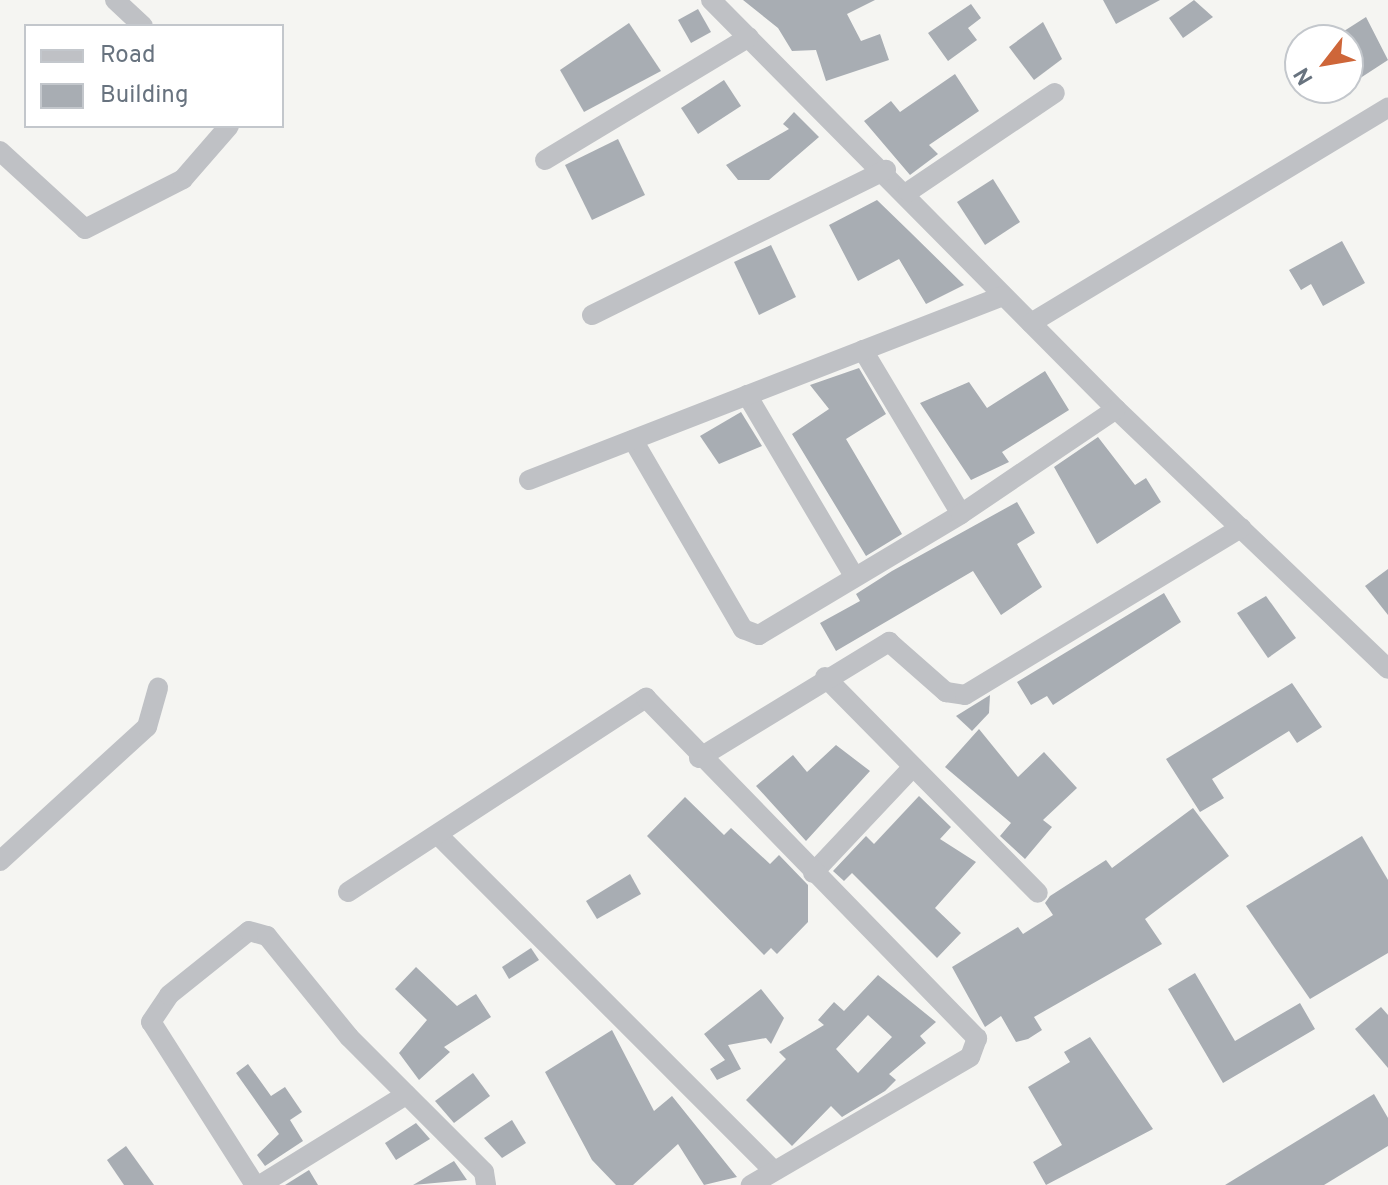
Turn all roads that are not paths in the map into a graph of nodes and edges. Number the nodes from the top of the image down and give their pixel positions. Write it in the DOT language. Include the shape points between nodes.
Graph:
graph roads {
  1 [pos="115,0"];
  2 [pos="711,0"];
  3 [pos="141,24"];
  4 [pos="749,37"];
  5 [pos="1055,93"];
  6 [pos="1388,108"];
  7 [pos="227,128"];
  8 [pos="0,151"];
  9 [pos="545,160"];
  10 [pos="886,170"];
  11 [pos="908,192"];
  12 [pos="1003,296"];
  13 [pos="592,315"];
  14 [pos="1031,323"];
  15 [pos="863,350"];
  16 [pos="747,395"];
  17 [pos="1116,409"];
  18 [pos="633,440"];
  19 [pos="529,480"];
  20 [pos="961,514"];
  21 [pos="1241,528"];
  22 [pos="854,576"];
  23 [pos="1388,669"];
  24 [pos="825,677"];
  25 [pos="158,688"];
  26 [pos="699,758"];
  27 [pos="913,767"];
  28 [pos="438,835"];
  29 [pos="0,861"];
  30 [pos="813,873"];
  31 [pos="348,892"];
  32 [pos="1038,893"];
  33 [pos="406,1095"];
  34 [pos="774,1171"];
  35 [pos="257,1185"];
  36 [pos="486,1185"];
  37 [pos="751,1185"];
  1 -- 3 [label="street"];
  2 -- 4 [label="street"];
  4 -- 9 [label="street"];
  4 -- 10 [label="street"];
  5 -- 11 [label="street"];
  6 -- 14 [label="street"];
  7 -- 8 [label="street" via="183,179 85,229"];
  10 -- 11 [label="street"];
  10 -- 13 [label="street"];
  11 -- 12 [label="street"];
  12 -- 14 [label="street"];
  12 -- 15 [label="street"];
  14 -- 17 [label="street"];
  15 -- 16 [label="street"];
  15 -- 20 [label="street"];
  16 -- 18 [label="street"];
  16 -- 22 [label="street"];
  17 -- 20 [label="street"];
  17 -- 21 [label="street"];
  18 -- 19 [label="street"];
  18 -- 22 [label="street" via="743,629 759,635"];
  20 -- 22 [label="street"];
  21 -- 23 [label="street"];
  21 -- 24 [label="street" via="965,695 946,692 889,642"];
  24 -- 26 [label="street"];
  24 -- 27 [label="street"];
  25 -- 29 [label="street" via="147,727"];
  26 -- 28 [label="street" via="646,698"];
  26 -- 30 [label="street"];
  27 -- 30 [label="street"];
  27 -- 32 [label="street"];
  28 -- 31 [label="street"];
  28 -- 34 [label="street"];
  30 -- 34 [label="street" via="977,1038 970,1057"];
  33 -- 35 [label="street"];
  33 -- 35 [label="street" via="267,936 249,931 169,995 151,1022"];
  33 -- 36 [label="street" via="484,1172"];
  34 -- 37 [label="street"];
}
